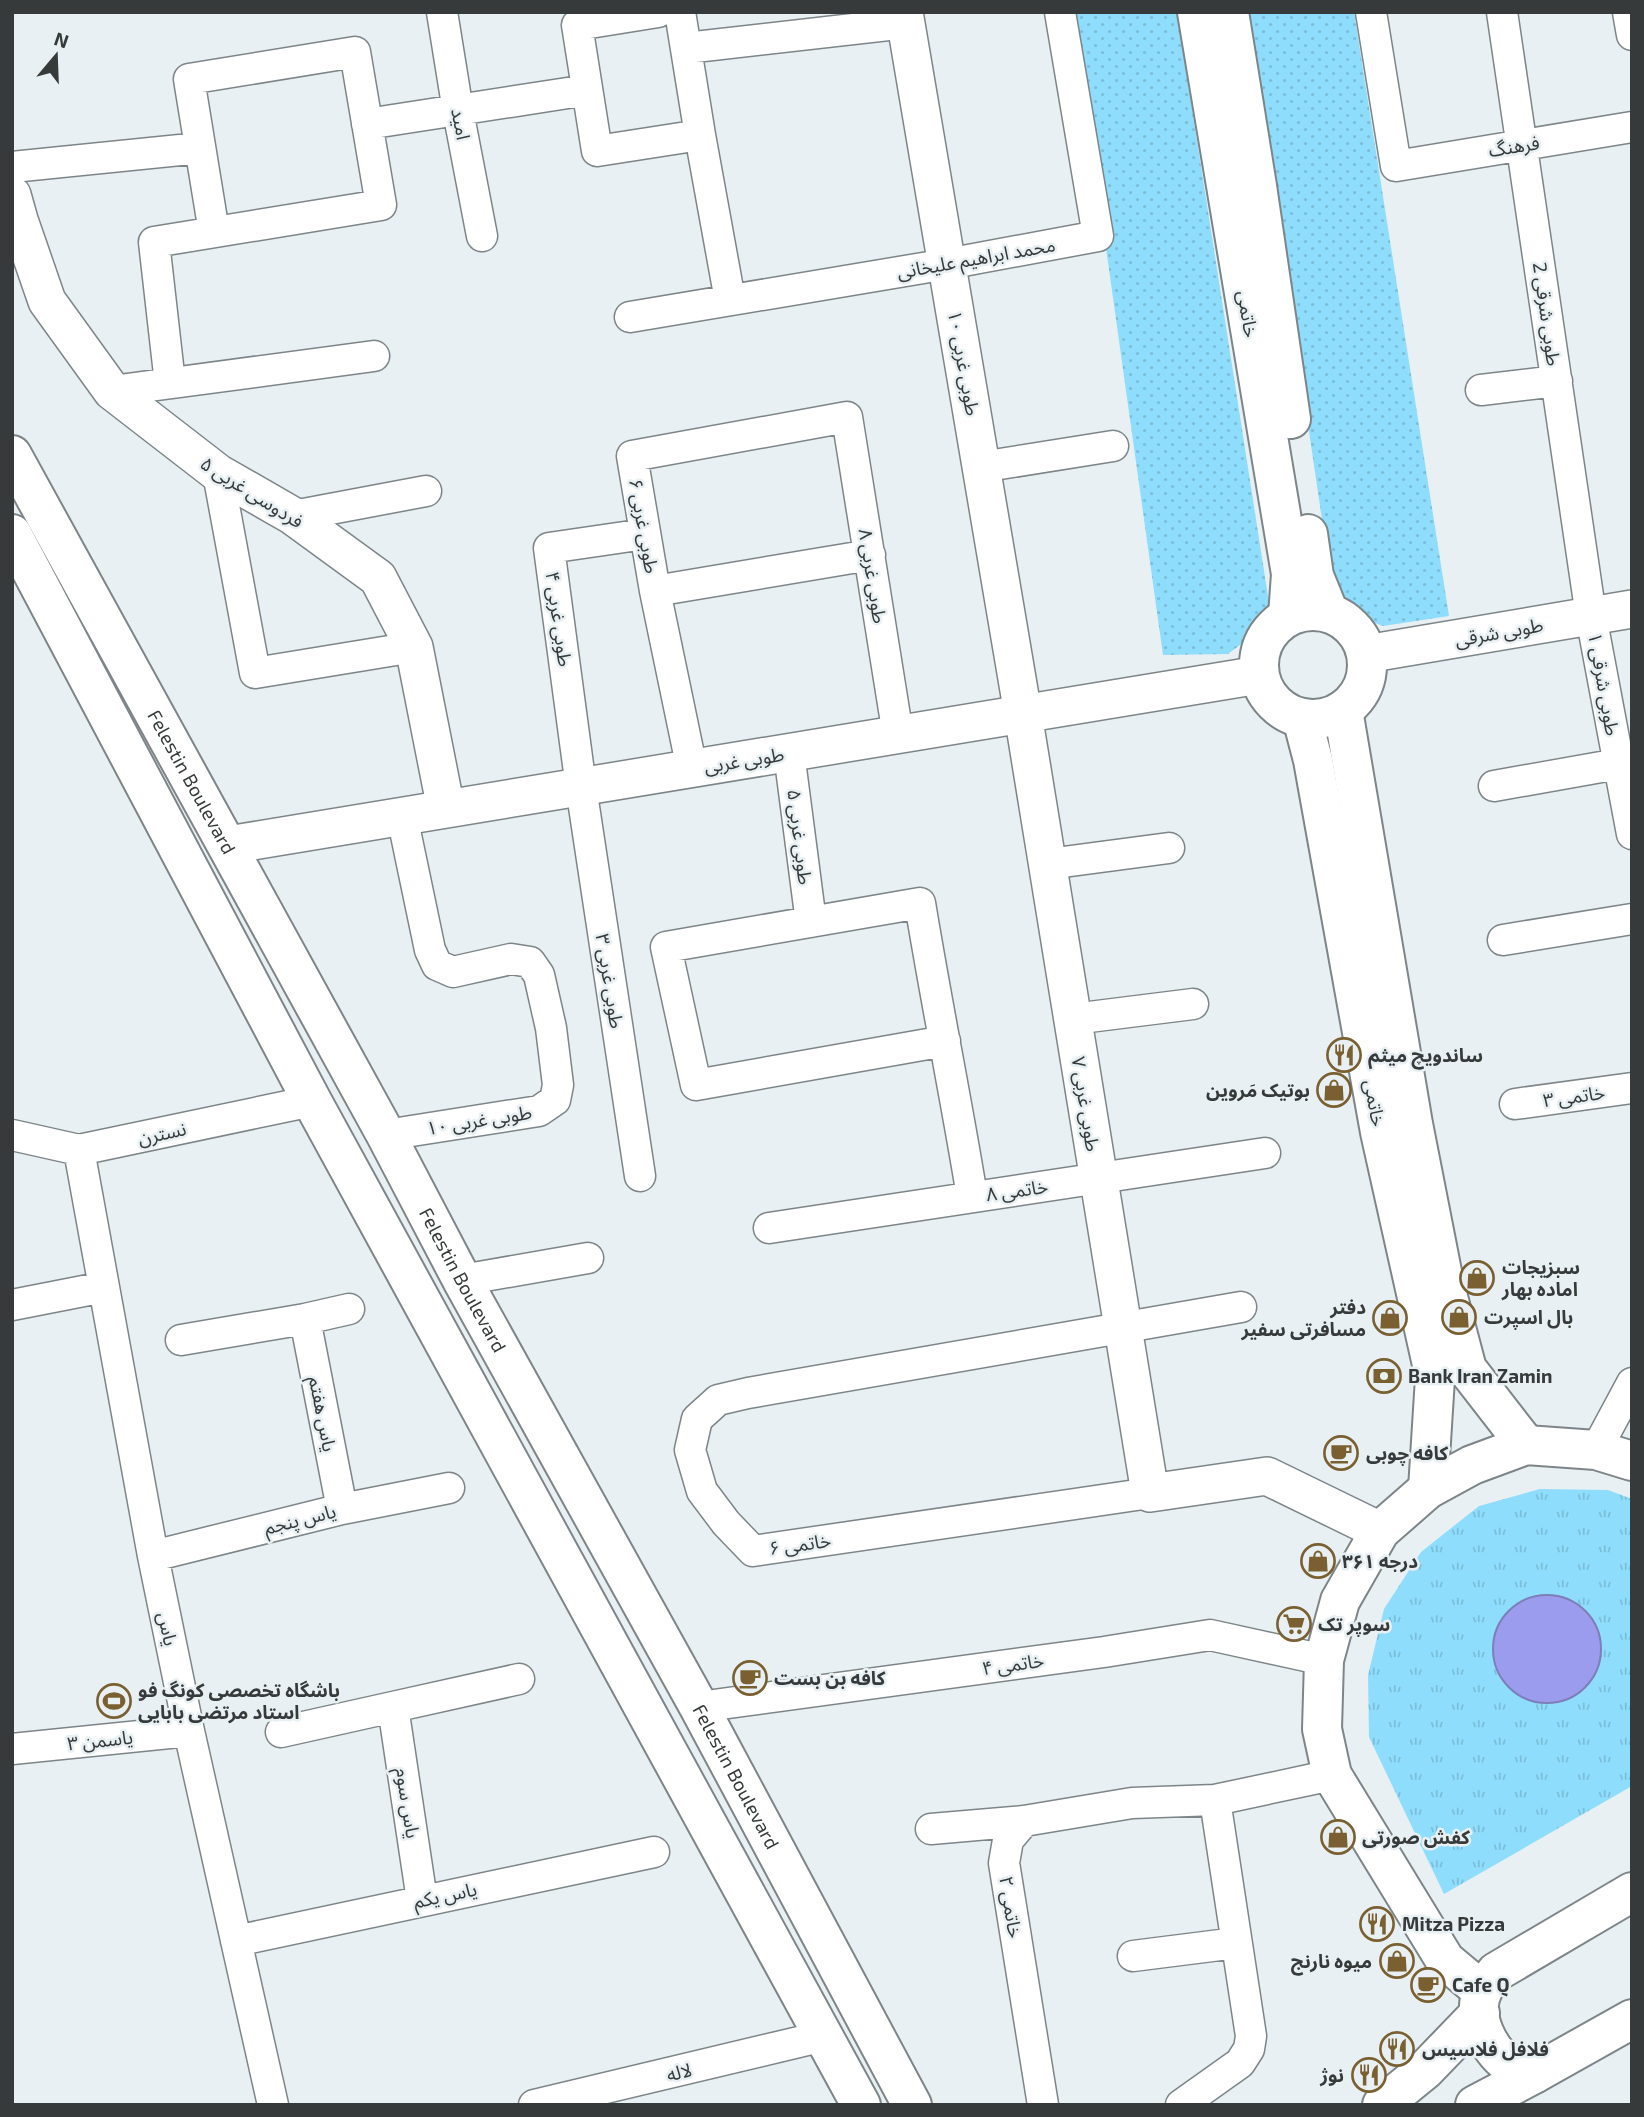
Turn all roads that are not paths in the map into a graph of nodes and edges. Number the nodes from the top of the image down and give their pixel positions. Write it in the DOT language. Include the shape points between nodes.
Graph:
graph roads {
  1 [pos="442,12"];
  2 [pos="658,12"];
  3 [pos="680,12"];
  4 [pos="1060,12"];
  5 [pos="1197,12"];
  6 [pos="1229,12"];
  7 [pos="1371,12"];
  8 [pos="1502,12"];
  9 [pos="1628,12"];
  10 [pos="905,17"];
  11 [pos="1632,35"];
  12 [pos="686,48"];
  13 [pos="587,90"];
  14 [pos="458,111"];
  15 [pos="367,124"];
  16 [pos="1632,127"];
  17 [pos="700,135"];
  18 [pos="1522,145"];
  19 [pos="200,148"];
  20 [pos="12,167"];
  21 [pos="12,195"];
  22 [pos="214,232"];
  23 [pos="482,236"];
  24 [pos="947,264"];
  25 [pos="730,300"];
  26 [pos="630,317"];
  27 [pos="374,356"];
  28 [pos="1557,381"];
  29 [pos="170,383"];
  30 [pos="1481,390"];
  31 [pos="112,391"];
  32 [pos="847,417"];
  33 [pos="1113,446"];
  34 [pos="12,455"];
  35 [pos="981,467"];
  36 [pos="218,473"];
  37 [pos="426,491"];
  38 [pos="293,516"];
  39 [pos="12,534"];
  40 [pos="645,534"];
  41 [pos="870,555"];
  42 [pos="655,591"];
  43 [pos="1632,609"];
  44 [pos="1329,613"];
  45 [pos="1288,616"];
  46 [pos="1591,616"];
  47 [pos="414,647"];
  48 [pos="1366,654"];
  49 [pos="1259,675"];
  50 [pos="1343,710"];
  51 [pos="1023,714"];
  52 [pos="1302,718"];
  53 [pos="898,735"];
  54 [pos="789,753"];
  55 [pos="1618,764"];
  56 [pos="692,769"];
  57 [pos="1494,786"];
  58 [pos="581,787"];
  59 [pos="446,809"];
  60 [pos="402,816"];
  61 [pos="1632,834"];
  62 [pos="228,845"];
  63 [pos="1169,848"];
  64 [pos="1048,864"];
  65 [pos="1632,919"];
  66 [pos="811,922"];
  67 [pos="1503,940"];
  68 [pos="1193,1004"];
  69 [pos="1073,1019"];
  70 [pos="945,1041"];
  71 [pos="1632,1088"];
  72 [pos="312,1101"];
  73 [pos="1515,1104"];
  74 [pos="12,1135"];
  75 [pos="386,1135"];
  76 [pos="79,1150"];
  77 [pos="1265,1153"];
  78 [pos="640,1176"];
  79 [pos="1098,1177"];
  80 [pos="972,1196"];
  81 [pos="769,1228"];
  82 [pos="589,1258"];
  83 [pos="462,1280"];
  84 [pos="104,1287"];
  85 [pos="12,1305"];
  86 [pos="1241,1307"];
  87 [pos="349,1309"];
  88 [pos="304,1319"];
  89 [pos="1123,1328"];
  90 [pos="181,1340"];
  91 [pos="1632,1383"];
  92 [pos="1525,1445"];
  93 [pos="1596,1450"];
  94 [pos="1632,1461"];
  95 [pos="449,1488"];
  96 [pos="1428,1489"];
  97 [pos="1150,1493"];
  98 [pos="342,1509"];
  99 [pos="1380,1531"];
  100 [pos="153,1556"];
  101 [pos="1324,1660"];
  102 [pos="519,1679"];
  103 [pos="393,1707"];
  104 [pos="699,1707"];
  105 [pos="189,1731"];
  106 [pos="281,1732"];
  107 [pos="12,1749"];
  108 [pos="1332,1775"];
  109 [pos="1214,1800"];
  110 [pos="1024,1821"];
  111 [pos="931,1829"];
  112 [pos="654,1852"];
  113 [pos="1632,1892"];
  114 [pos="422,1900"];
  115 [pos="236,1941"];
  116 [pos="1236,1943"];
  117 [pos="1133,1956"];
  118 [pos="1481,2002"];
  119 [pos="1632,2019"];
  120 [pos="824,2036"];
  121 [pos="1534,2074"];
  122 [pos="273,2105"];
  123 [pos="534,2105"];
  124 [pos="861,2105"];
  125 [pos="912,2105"];
  126 [pos="1043,2105"];
  127 [pos="1181,2105"];
  128 [pos="1382,2105"];
  129 [pos="1475,2105"];
  1 -- 14 [label="street, امید"];
  2 -- 13 [label="street" via="577,25"];
  3 -- 12 [label="street"];
  4 -- 24 [label="street, محمد ابراهیم علیخانی" via="1098,236"];
  5 -- 45 [label="main road, خاتمی" via="1291,574"];
  6 -- 44 [label="main road, خاتمی" via="1314,576"];
  7 -- 18 [label="street, فرهنگ" via="1396,166"];
  8 -- 18 [label="street, طوبی شرقی 2"];
  9 -- 11 [label="street"];
  10 -- 12 [label="street"];
  10 -- 24 [label="street, طوبی غربی ۱۰"];
  12 -- 17 [label="street"];
  13 -- 14 [label="street"];
  13 -- 17 [label="street" via="597,151"];
  14 -- 15 [label="street"];
  14 -- 23 [label="street, امید"];
  15 -- 19 [label="street" via="355,52 189,79"];
  15 -- 22 [label="street" via="381,205"];
  16 -- 18 [label="street, فرهنگ"];
  17 -- 25 [label="street"];
  18 -- 28 [label="street, طوبی شرقی 2"];
  19 -- 20 [label="street"];
  19 -- 22 [label="street"];
  21 -- 31 [label="street, فردوسی غربی ۵" via="47,302"];
  22 -- 29 [label="street" via="154,242"];
  24 -- 25 [label="street, محمد ابراهیم علیخانی"];
  24 -- 35 [label="street, طوبی غربی ۱۰"];
  25 -- 26 [label="street, محمد ابراهیم علیخانی"];
  27 -- 29 [label="street"];
  28 -- 30 [label="street"];
  28 -- 46 [label="street, طوبی شرقی 2"];
  29 -- 31 [label="street"];
  31 -- 36 [label="street, فردوسی غربی ۵"];
  32 -- 40 [label="street, طوبی غربی ۶" via="632,456"];
  32 -- 41 [label="street, طوبی غربی ۸"];
  33 -- 35 [label="street"];
  34 -- 62 [label="main road, Felestin Boulevard"];
  35 -- 51 [label="street, طوبی غربی ۱۰"];
  36 -- 38 [label="street, فردوسی غربی ۵"];
  36 -- 47 [label="street" via="255,673"];
  37 -- 38 [label="street"];
  38 -- 47 [label="street, فردوسی غربی ۵" via="378,578"];
  39 -- 72 [label="main road"];
  40 -- 42 [label="street, طوبی غربی ۶"];
  40 -- 58 [label="street, طوبی غربی ۴" via="549,548"];
  41 -- 42 [label="street"];
  41 -- 53 [label="street, طوبی غربی ۸"];
  42 -- 56 [label="street, طوبی غربی ۶"];
  43 -- 46 [label="street, طوبی شرقی"];
  44 -- 45 [label="main road" via="1301,611"];
  44 -- 48 [label="main road" via="1353,628"];
  45 -- 49 [label="main road" via="1263,640"];
  46 -- 48 [label="street, طوبی شرقی"];
  46 -- 55 [label="street, طوبی شرقی ۱"];
  47 -- 59 [label="street, فردوسی غربی ۵"];
  48 -- 50 [label="main road" via="1363,685"];
  49 -- 51 [label="street, طوبی غربی"];
  49 -- 52 [label="main road" via="1274,703"];
  50 -- 52 [label="main road" via="1316,719"];
  50 -- 92 [label="main road, خاتمی" via="1444,1282 1467,1368"];
  51 -- 53 [label="street, طوبی غربی"];
  51 -- 64 [label="street, طوبی غربی ۷"];
  52 -- 96 [label="main road, خاتمی" via="1380,1132 1435,1378"];
  53 -- 54 [label="street, طوبی غربی"];
  54 -- 56 [label="street, طوبی غربی"];
  54 -- 66 [label="street, طوبی غربی ۵"];
  55 -- 57 [label="street"];
  55 -- 61 [label="street, طوبی شرقی ۱"];
  56 -- 58 [label="street, طوبی غربی"];
  58 -- 59 [label="street, طوبی غربی"];
  58 -- 78 [label="street, طوبی غربی ۳"];
  59 -- 60 [label="street, طوبی غربی"];
  60 -- 62 [label="street, طوبی غربی"];
  60 -- 75 [label="street, طوبی غربی ۱۰" via="437,965 453,972 511,960 530,962 539,975 558,1085 555,1100 540,1111"];
  62 -- 75 [label="main road, Felestin Boulevard"];
  63 -- 64 [label="street"];
  64 -- 69 [label="street, طوبی غربی ۷"];
  65 -- 67 [label="street"];
  66 -- 70 [label="street" via="920,903"];
  66 -- 70 [label="street" via="666,947 696,1085"];
  68 -- 69 [label="street"];
  69 -- 79 [label="street, طوبی غربی ۷"];
  70 -- 80 [label="street"];
  71 -- 73 [label="street, خاتمی ۳"];
  72 -- 76 [label="street, نسترن"];
  72 -- 120 [label="main road"];
  74 -- 76 [label="street, نسترن"];
  75 -- 83 [label="main road, Felestin Boulevard"];
  76 -- 84 [label="street, یاس"];
  77 -- 79 [label="street, خاتمی ۸"];
  79 -- 80 [label="street, خاتمی ۸"];
  79 -- 89 [label="street, طوبی غربی ۷"];
  80 -- 81 [label="street, خاتمی ۸"];
  82 -- 83 [label="street"];
  83 -- 104 [label="main road, Felestin Boulevard"];
  84 -- 85 [label="street"];
  84 -- 100 [label="street, یاس"];
  86 -- 89 [label="street"];
  87 -- 88 [label="street"];
  88 -- 90 [label="street"];
  88 -- 98 [label="street, یاس هفتم"];
  89 -- 97 [label="street, طوبی غربی ۷"];
  89 -- 97 [label="street, خاتمی ۶" via="718,1401 697,1419 690,1450 702,1491 753,1551"];
  91 -- 93 [label="street"];
  92 -- 93 [label="main road"];
  92 -- 96 [label="main road" via="1472,1465"];
  93 -- 94 [label="main road"];
  95 -- 98 [label="street, یاس پنجم"];
  96 -- 99 [label="main road"];
  97 -- 99 [label="street, خاتمی ۶" via="1267,1476"];
  98 -- 100 [label="street, یاس پنجم"];
  99 -- 101 [label="main road" via="1340,1601"];
  100 -- 105 [label="street, یاس"];
  101 -- 104 [label="street, خاتمی ۴" via="1210,1635"];
  101 -- 108 [label="main road" via="1322,1729"];
  102 -- 103 [label="street"];
  103 -- 106 [label="street"];
  103 -- 114 [label="street, یاس سوم"];
  104 -- 125 [label="main road, Felestin Boulevard"];
  105 -- 107 [label="street, یاسمن ۳"];
  105 -- 115 [label="street, یاس"];
  108 -- 109 [label="street"];
  108 -- 118 [label="main road" via="1445,1960"];
  109 -- 110 [label="street" via="1132,1803"];
  109 -- 116 [label="street"];
  110 -- 111 [label="street"];
  110 -- 126 [label="street, خاتمی ۲" via="1009,1840 1004,1863"];
  112 -- 114 [label="street, یاس یکم"];
  113 -- 118 [label="main road" via="1496,1972"];
  114 -- 115 [label="street, یاس یکم"];
  115 -- 122 [label="street, یاس"];
  116 -- 117 [label="street"];
  116 -- 127 [label="street" via="1251,2036 1249,2049 1240,2063"];
  118 -- 121 [label="main road" via="1484,2035 1496,2053 1513,2067"];
  118 -- 128 [label="main road" via="1425,2070"];
  119 -- 121 [label="main road"];
  120 -- 123 [label="street, لاله"];
  120 -- 124 [label="main road"];
  121 -- 129 [label="main road"];
}
